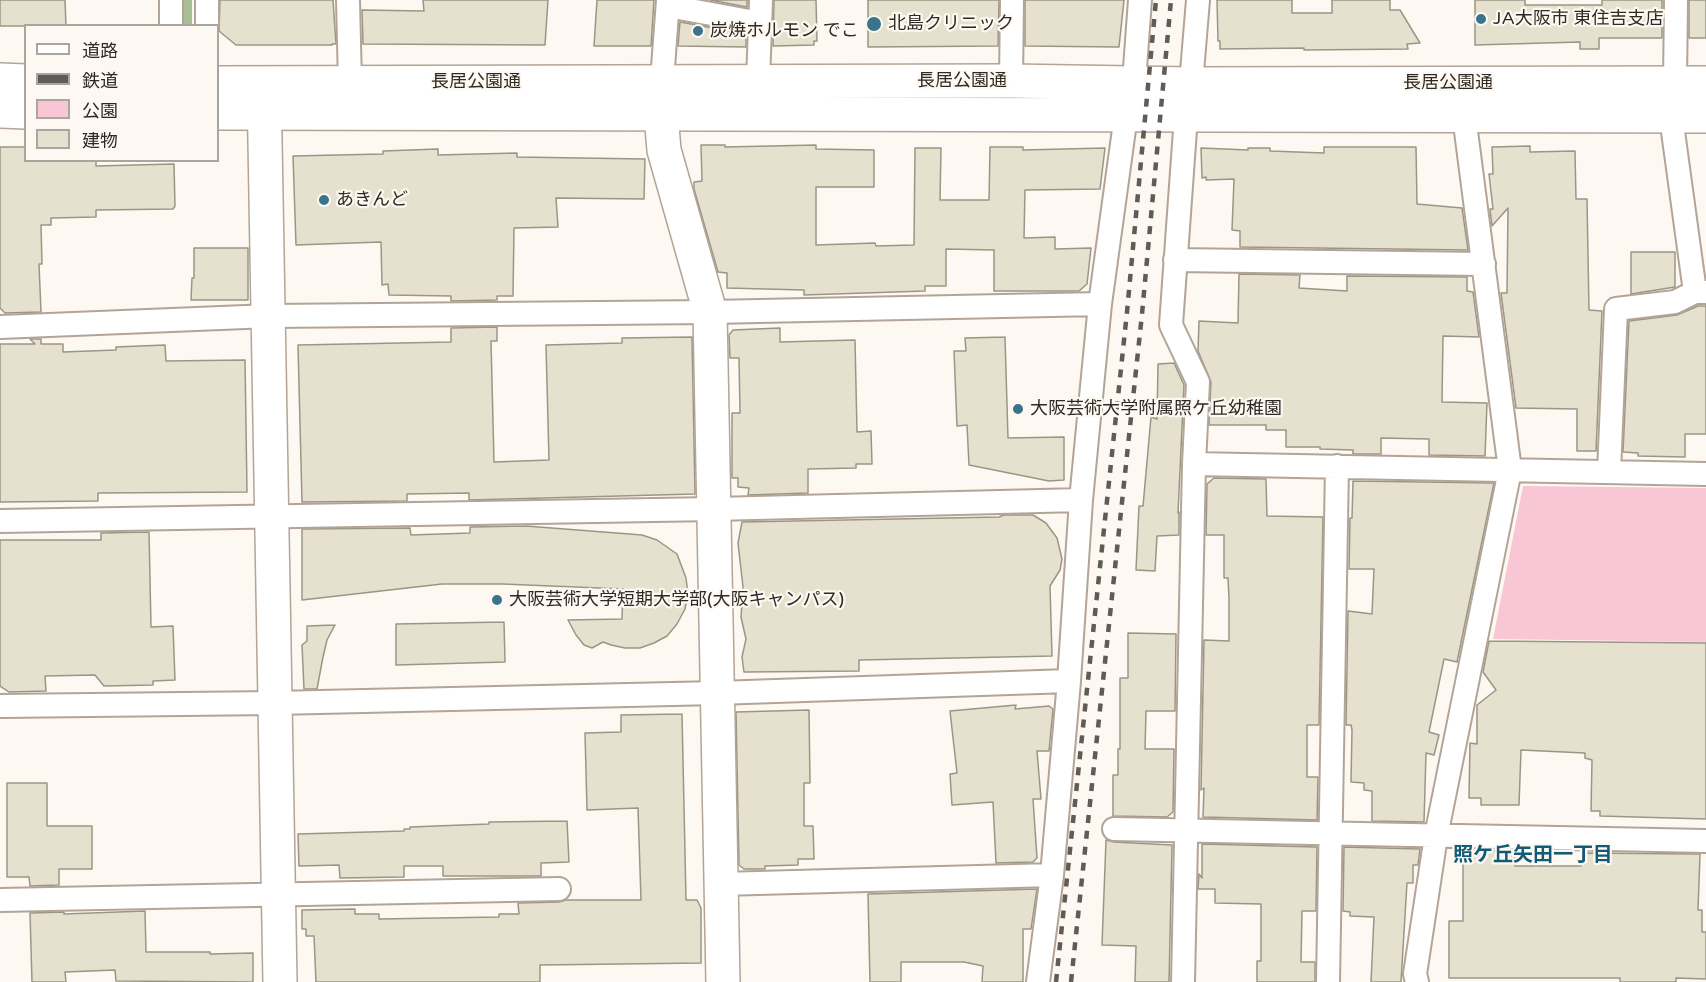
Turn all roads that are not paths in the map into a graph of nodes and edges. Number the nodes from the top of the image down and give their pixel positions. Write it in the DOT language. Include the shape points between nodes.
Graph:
graph roads {
  1 [pos="171,0"];
  2 [pos="207,0"];
  3 [pos="348,0"];
  4 [pos="761,0"];
  5 [pos="1012,0"];
  6 [pos="1140,0"];
  7 [pos="1198,0"];
  8 [pos="1676,0"];
  9 [pos="668,3"];
  10 [pos="760,23"];
  11 [pos="171,24"];
  12 [pos="207,24"];
  13 [pos="0,80"];
  14 [pos="24,81"];
  15 [pos="662,81"];
  16 [pos="758,81"];
  17 [pos="1011,81"];
  18 [pos="1134,82"];
  19 [pos="219,83"];
  20 [pos="350,83"];
  21 [pos="1691,83"];
  22 [pos="1191,84"];
  23 [pos="265,98"];
  24 [pos="0,111"];
  25 [pos="24,111"];
  26 [pos="219,113"];
  27 [pos="661,115"];
  28 [pos="1126,115"];
  29 [pos="1186,116"];
  30 [pos="1464,116"];
  31 [pos="1706,116"];
  32 [pos="1671,117"];
  33 [pos="1175,260"];
  34 [pos="1484,264"];
  35 [pos="1701,292"];
  36 [pos="1100,304"];
  37 [pos="710,312"];
  38 [pos="270,316"];
  39 [pos="0,327"];
  40 [pos="1194,464"];
  41 [pos="1337,466"];
  42 [pos="1510,470"];
  43 [pos="1609,472"];
  44 [pos="1706,474"];
  45 [pos="1082,500"];
  46 [pos="714,508"];
  47 [pos="271,517"];
  48 [pos="0,521"];
  49 [pos="1069,681"];
  50 [pos="717,693"];
  51 [pos="274,703"];
  52 [pos="0,706"];
  53 [pos="1114,829"];
  54 [pos="1186,831"];
  55 [pos="1329,833"];
  56 [pos="1436,836"];
  57 [pos="1706,841"];
  58 [pos="1052,874"];
  59 [pos="721,884"];
  60 [pos="559,889"];
  61 [pos="278,895"];
  62 [pos="0,900"];
  63 [pos="280,982"];
  64 [pos="723,982"];
  65 [pos="1038,982"];
  66 [pos="1183,982"];
  67 [pos="1328,982"];
  68 [pos="1417,982"];
  1 -- 11 [label="street"];
  2 -- 12 [label="street"];
  3 -- 20 [label="street"];
  4 -- 10 [label="street"];
  5 -- 17 [label="street"];
  6 -- 18 [label="street"];
  7 -- 22 [label="street"];
  8 -- 21 [label="street"];
  9 -- 10 [label="street"];
  9 -- 15 [label="street"];
  10 -- 16 [label="street"];
  13 -- 14 [label="main road"];
  15 -- 16 [label="main road, 長居公園通"];
  15 -- 20 [label="main road, 長居公園通"];
  15 -- 27 [label="main road"];
  16 -- 17 [label="main road, 長居公園通"];
  17 -- 18 [label="main road, 長居公園通"];
  18 -- 22 [label="main road, 長居公園通"];
  18 -- 28 [label="street"];
  19 -- 23 [label="main road, 長居公園通"];
  20 -- 23 [label="main road, 長居公園通"];
  21 -- 22 [label="main road, 長居公園通"];
  22 -- 29 [label="street"];
  23 -- 26 [label="main road, 長居公園通"];
  23 -- 27 [label="main road, 長居公園通"];
  23 -- 38 [label="main road"];
  24 -- 25 [label="main road"];
  27 -- 28 [label="main road, 長居公園通"];
  27 -- 37 [label="main road" via="664,150"];
  28 -- 29 [label="main road, 長居公園通"];
  28 -- 36 [label="street"];
  29 -- 30 [label="main road, 長居公園通"];
  29 -- 33 [label="street"];
  30 -- 32 [label="main road, 長居公園通"];
  30 -- 34 [label="street"];
  31 -- 32 [label="main road, 長居公園通"];
  32 -- 35 [label="street"];
  33 -- 34 [label="street"];
  33 -- 40 [label="street" via="1171,325 1197,382"];
  34 -- 42 [label="street"];
  35 -- 43 [label="street" via="1676,302 1616,309"];
  36 -- 37 [label="street"];
  36 -- 45 [label="street"];
  37 -- 38 [label="street"];
  37 -- 46 [label="main road"];
  38 -- 39 [label="street"];
  38 -- 47 [label="main road"];
  40 -- 41 [label="street"];
  40 -- 54 [label="street"];
  41 -- 42 [label="street"];
  41 -- 55 [label="street"];
  42 -- 43 [label="street"];
  42 -- 56 [label="street"];
  43 -- 44 [label="street"];
  45 -- 46 [label="street"];
  45 -- 49 [label="street"];
  46 -- 47 [label="street"];
  46 -- 50 [label="main road"];
  47 -- 48 [label="street"];
  47 -- 51 [label="main road"];
  49 -- 50 [label="street"];
  49 -- 58 [label="street"];
  50 -- 51 [label="street"];
  50 -- 59 [label="main road"];
  51 -- 52 [label="street"];
  51 -- 61 [label="main road"];
  53 -- 54 [label="street"];
  54 -- 55 [label="street"];
  54 -- 66 [label="street"];
  55 -- 56 [label="street"];
  55 -- 67 [label="street"];
  56 -- 57 [label="street"];
  56 -- 68 [label="street" via="1414,974"];
  58 -- 59 [label="street"];
  58 -- 65 [label="street"];
  59 -- 64 [label="main road"];
  60 -- 61 [label="street"];
  61 -- 62 [label="street"];
  61 -- 63 [label="main road"];
}
